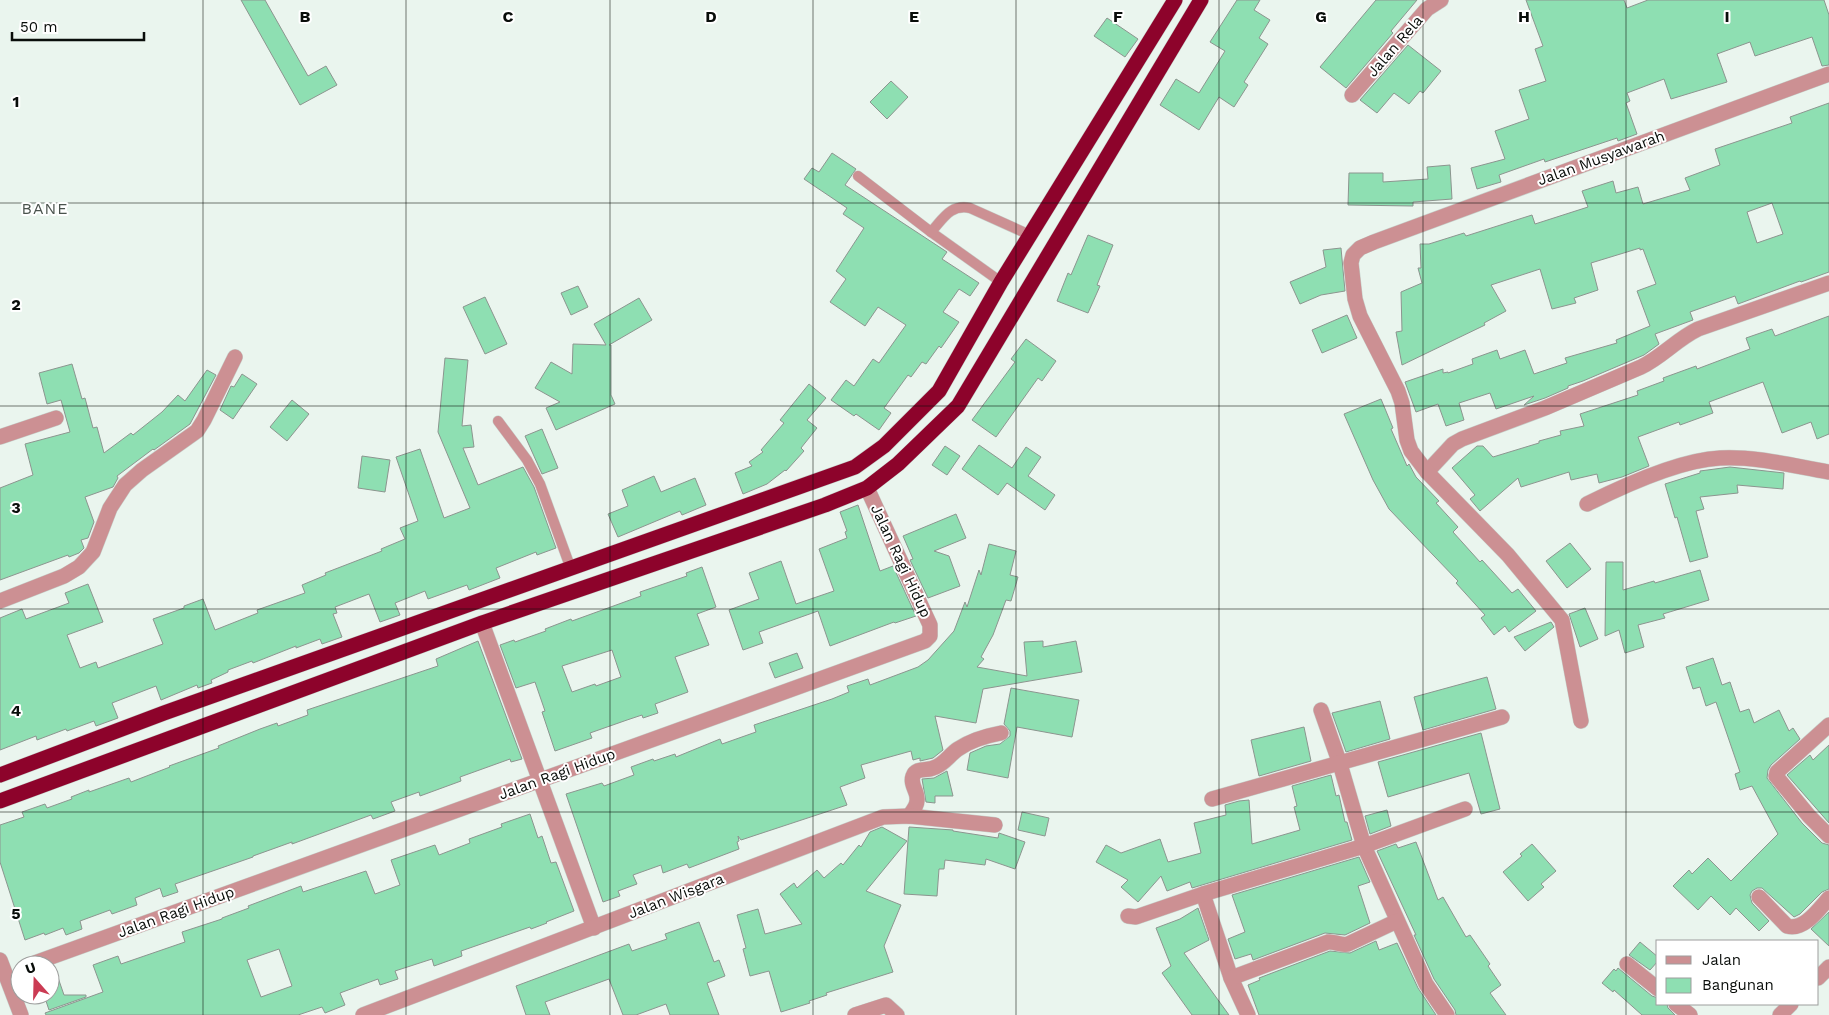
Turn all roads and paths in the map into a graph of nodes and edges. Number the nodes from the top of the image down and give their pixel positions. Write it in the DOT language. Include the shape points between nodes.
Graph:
graph roads {
  1 [pos="1175,0"];
  2 [pos="1201,0"];
  3 [pos="1440,0"];
  4 [pos="1829,74"];
  5 [pos="1352,95"];
  6 [pos="858,176"];
  7 [pos="931,232"];
  8 [pos="1030,235"];
  9 [pos="1001,282"];
  10 [pos="1829,283"];
  11 [pos="235,357"];
  12 [pos="56,418"];
  13 [pos="498,421"];
  14 [pos="0,437"];
  15 [pos="1427,472"];
  16 [pos="1829,472"];
  17 [pos="867,488"];
  18 [pos="1587,504"];
  19 [pos="571,569"];
  20 [pos="0,601"];
  21 [pos="482,623"];
  22 [pos="1321,710"];
  23 [pos="1502,717"];
  24 [pos="1582,721"];
  25 [pos="1829,726"];
  26 [pos="1001,733"];
  27 [pos="1340,764"];
  28 [pos="0,775"];
  29 [pos="540,780"];
  30 [pos="1212,799"];
  31 [pos="0,801"];
  32 [pos="1465,809"];
  33 [pos="909,816"];
  34 [pos="995,825"];
  35 [pos="1829,836"];
  36 [pos="1364,846"];
  37 [pos="1203,894"];
  38 [pos="1759,897"];
  39 [pos="1829,898"];
  40 [pos="1128,916"];
  41 [pos="1397,921"];
  42 [pos="594,928"];
  43 [pos="57,955"];
  44 [pos="1627,964"];
  45 [pos="2,967"];
  46 [pos="1829,968"];
  47 [pos="1819,977"];
  48 [pos="1231,978"];
  49 [pos="1656,987"];
  50 [pos="1677,1005"];
  51 [pos="1790,1005"];
  52 [pos="21,1015"];
  53 [pos="363,1015"];
  54 [pos="855,1015"];
  55 [pos="897,1015"];
  56 [pos="1248,1015"];
  57 [pos="1447,1015"];
  58 [pos="1690,1015"];
  59 [pos="1780,1015"];
  1 -- 8 [label="highway"];
  2 -- 17 [label="highway" via="958,406 898,464"];
  3 -- 5 [label="street, Jalan Rela" via="1427,9"];
  4 -- 15 [label="street, Jalan Musyawarah" via="1360,248 1351,263 1360,316 1402,403 1408,445"];
  6 -- 7 [label="lane"];
  7 -- 8 [label="lane" via="952,209 960,206"];
  7 -- 9 [label="lane"];
  8 -- 9 [label="highway"];
  9 -- 19 [label="highway" via="939,391 884,446 855,467"];
  10 -- 15 [label="street" via="1698,329 1647,364 1462,439 1453,444"];
  11 -- 20 [label="street" via="197,431 125,485 110,508 93,552 79,567"];
  12 -- 14 [label="street"];
  13 -- 19 [label="lane" via="540,484"];
  15 -- 24 [label="street" via="1508,555 1562,620"];
  16 -- 18 [label="street" via="1754,459 1719,458 1663,472"];
  17 -- 21 [label="highway"];
  17 -- 29 [label="street, Jalan Ragi Hidup" via="930,625 930,636 925,641"];
  19 -- 28 [label="highway" via="164,713"];
  21 -- 29 [label="street"];
  21 -- 31 [label="highway"];
  22 -- 27 [label="street"];
  23 -- 27 [label="street"];
  25 -- 35 [label="street" via="1776,776"];
  26 -- 33 [label="street" via="979,738 955,751 933,769 915,772 912,782 917,799"];
  27 -- 30 [label="street"];
  27 -- 36 [label="street"];
  29 -- 42 [label="street"];
  29 -- 43 [label="street, Jalan Ragi Hidup"];
  32 -- 36 [label="street"];
  33 -- 34 [label="street, Jalan Wisgara"];
  33 -- 42 [label="street, Jalan Wisgara" via="883,817"];
  36 -- 37 [label="street"];
  36 -- 41 [label="street"];
  37 -- 40 [label="street" via="1136,917"];
  37 -- 48 [label="street"];
  38 -- 39 [label="street" via="1794,928 1808,920"];
  41 -- 48 [label="street" via="1348,944 1328,942"];
  41 -- 57 [label="street" via="1429,988"];
  42 -- 53 [label="street, Jalan Wisgara"];
  44 -- 49 [label="street"];
  45 -- 52 [label="street"];
  46 -- 47 [label="street"];
  48 -- 56 [label="street"];
  50 -- 58 [label="street"];
  51 -- 59 [label="street"];
  54 -- 55 [label="street" via="883,1006 889,1006"];
}
